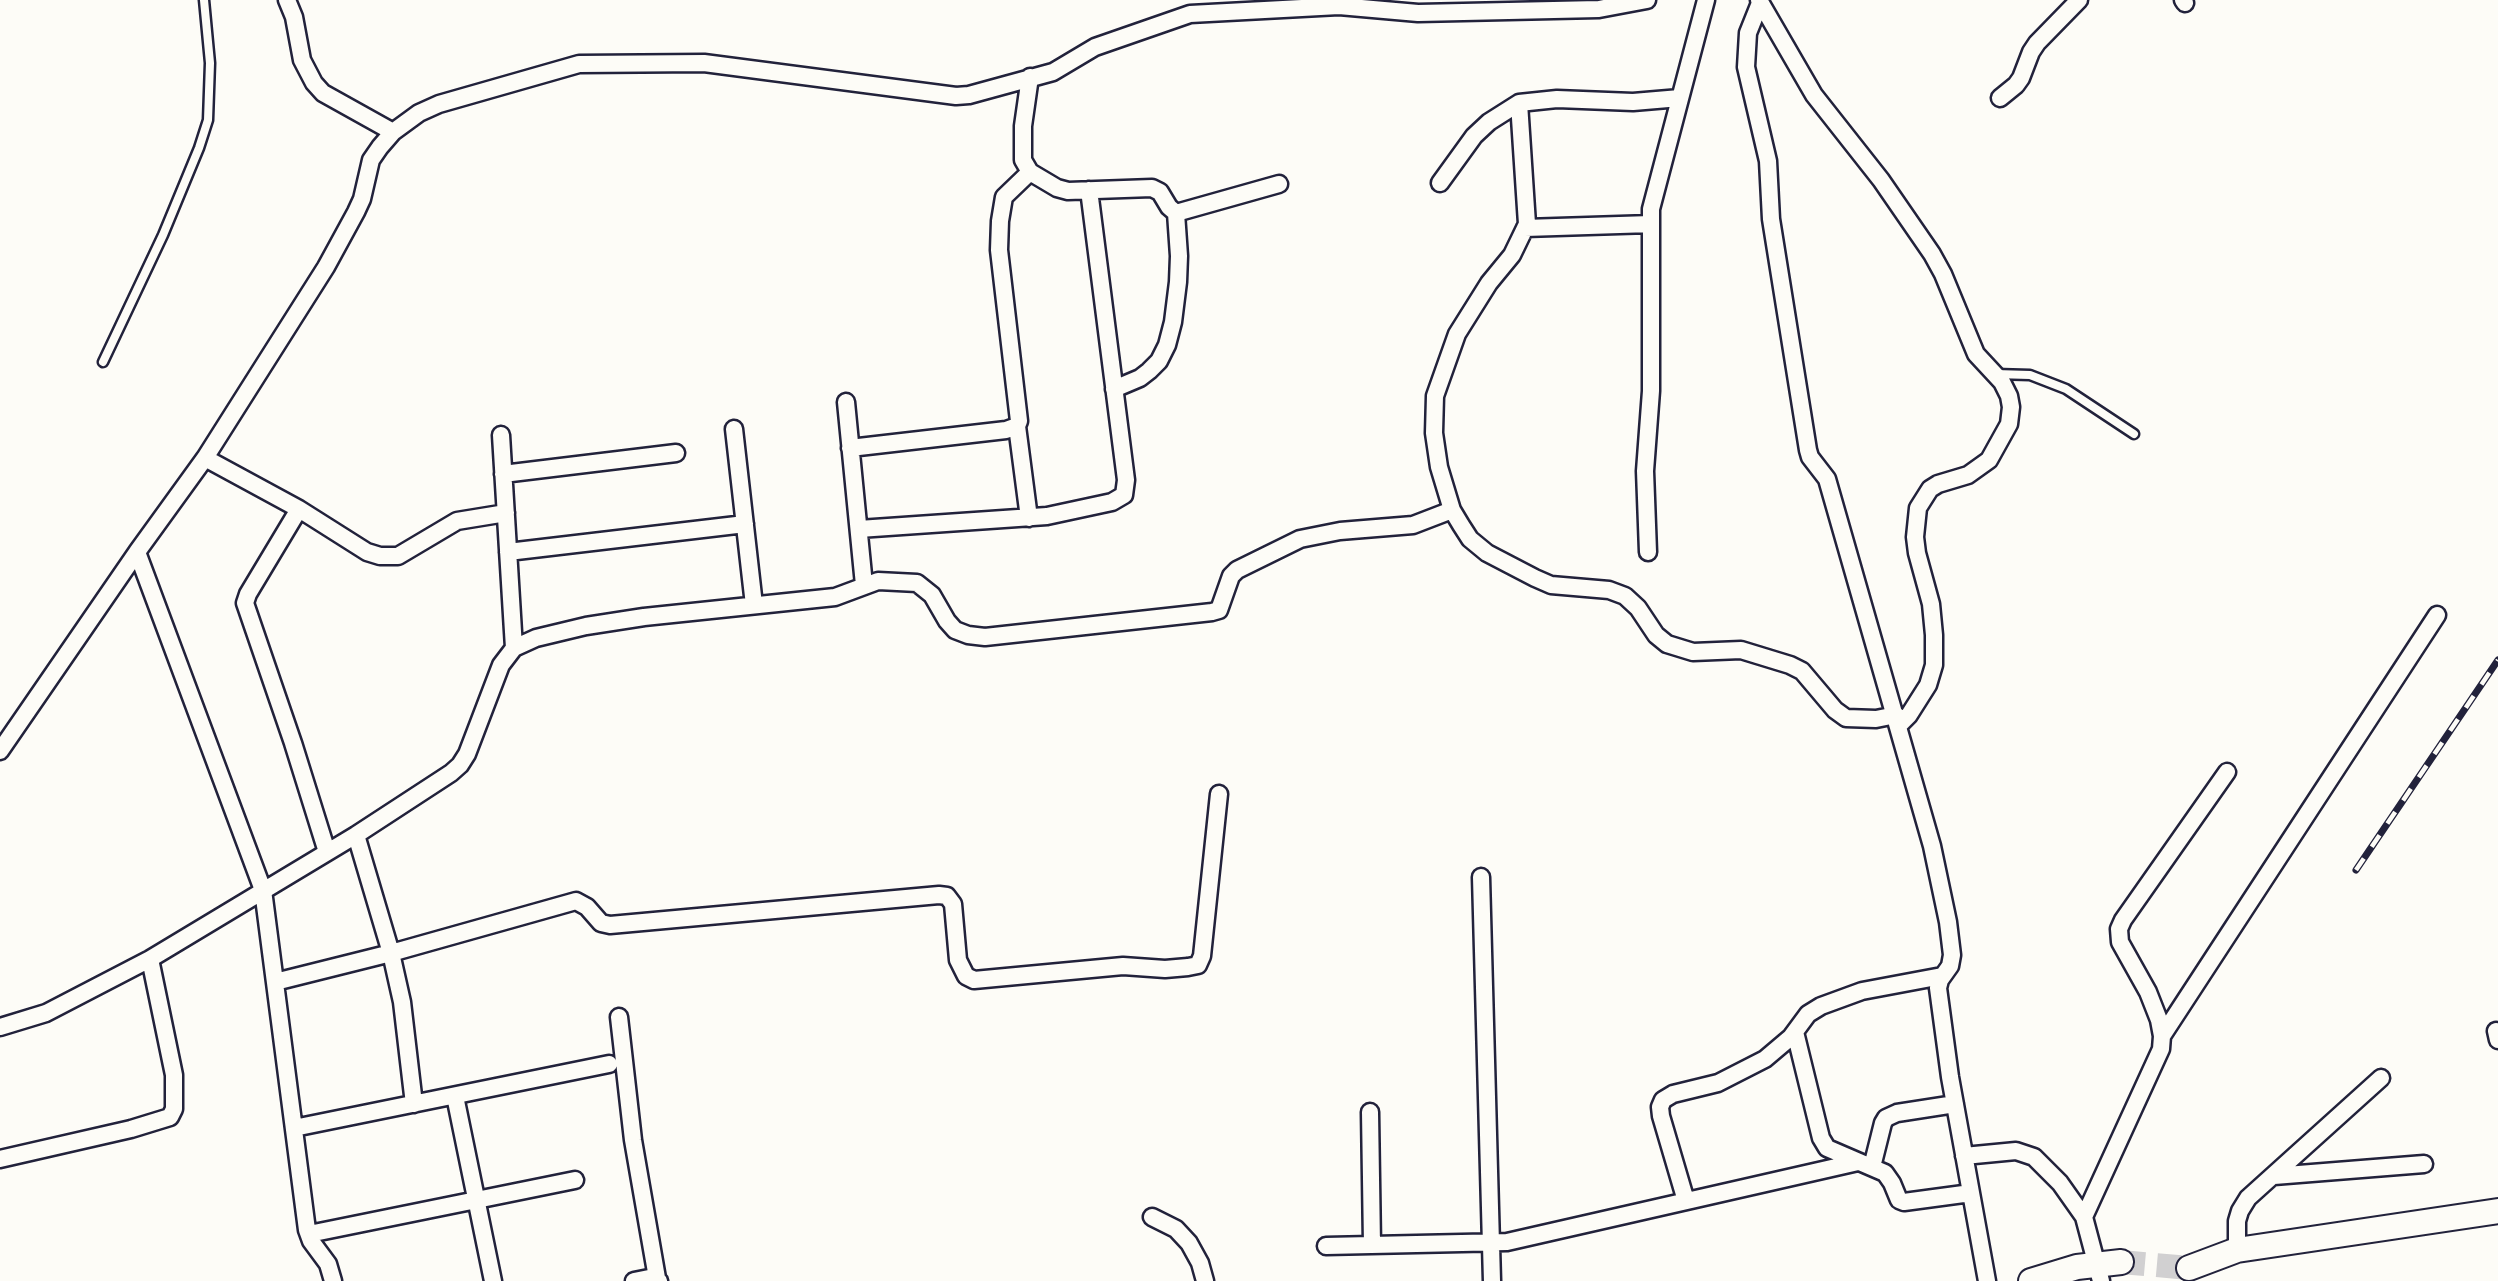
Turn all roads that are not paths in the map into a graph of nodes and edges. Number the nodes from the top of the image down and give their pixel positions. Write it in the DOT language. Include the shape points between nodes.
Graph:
graph roads {
  1 [pos="204,0"];
  2 [pos="287,0"];
  3 [pos="1647,0"];
  4 [pos="1706,0"];
  5 [pos="2079,0"];
  6 [pos="1760,1"];
  7 [pos="1030,77"];
  8 [pos="1680,98"];
  9 [pos="2000,98"];
  10 [pos="1519,103"];
  11 [pos="393,132"];
  12 [pos="1030,172"];
  13 [pos="1440,183"];
  14 [pos="1279,184"];
  15 [pos="1089,190"];
  16 [pos="1176,213"];
  17 [pos="1651,224"];
  18 [pos="1525,228"];
  19 [pos="103,362"];
  20 [pos="1994,374"];
  21 [pos="1114,389"];
  22 [pos="846,402"];
  23 [pos="1017,426"];
  24 [pos="734,429"];
  25 [pos="2134,434"];
  26 [pos="501,435"];
  27 [pos="850,448"];
  28 [pos="676,453"];
  29 [pos="205,458"];
  30 [pos="503,474"];
  31 [pos="299,509"];
  32 [pos="1452,510"];
  33 [pos="506,513"];
  34 [pos="1029,518"];
  35 [pos="745,524"];
  36 [pos="859,529"];
  37 [pos="137,552"];
  38 [pos="508,552"];
  39 [pos="1648,552"];
  40 [pos="864,585"];
  41 [pos="754,605"];
  42 [pos="2437,615"];
  43 [pos="514,648"];
  44 [pos="1898,720"];
  45 [pos="0,751"];
  46 [pos="2227,772"];
  47 [pos="1219,794"];
  48 [pos="356,835"];
  49 [pos="327,852"];
  50 [pos="1481,877"];
  51 [pos="263,890"];
  52 [pos="392,953"];
  53 [pos="150,959"];
  54 [pos="1942,976"];
  55 [pos="275,982"];
  56 [pos="619,1017"];
  57 [pos="0,1027"];
  58 [pos="1796,1032"];
  59 [pos="2162,1036"];
  60 [pos="609,1064"];
  61 [pos="2380,1078"];
  62 [pos="455,1096"];
  63 [pos="414,1104"];
  64 [pos="1955,1104"];
  65 [pos="1370,1112"];
  66 [pos="294,1128"];
  67 [pos="1964,1156"];
  68 [pos="0,1159"];
  69 [pos="2424,1164"];
  70 [pos="1865,1165"];
  71 [pos="2274,1176"];
  72 [pos="575,1180"];
  73 [pos="1971,1193"];
  74 [pos="478,1201"];
  75 [pos="1686,1201"];
  76 [pos="2498,1211"];
  77 [pos="1152,1217"];
  78 [pos="2084,1217"];
  79 [pos="309,1234"];
  80 [pos="1492,1243"];
  81 [pos="1372,1245"];
  82 [pos="1326,1246"];
  83 [pos="2237,1250"];
  84 [pos="2107,1268"];
  85 [pos="2194,1271"];
  86 [pos="658,1280"];
  87 [pos="333,1281"];
  88 [pos="493,1281"];
  89 [pos="634,1281"];
  90 [pos="1205,1281"];
  91 [pos="1492,1281"];
  92 [pos="1987,1281"];
  93 [pos="2031,1281"];
  1 -- 19 [label="lane" via="210,63 208,120 163,235"];
  2 -- 11 [label="street" via="302,60 314,83 323,93"];
  3 -- 7 [label="street" via="1599,9 1418,13 1339,6 1190,14 1095,47 1053,72"];
  4 -- 8 [label="street"];
  5 -- 9 [label="street" via="2037,44 2021,78"];
  6 -- 20 [label="street" via="1814,95 1881,180 1932,254 1976,354"];
  6 -- 44 [label="street" via="1748,33 1746,68 1768,161 1771,219 1808,450 1827,478"];
  7 -- 11 [label="street" via="969,95 945,95 704,63 579,64 439,104"];
  7 -- 12 [label="street" via="1022,149"];
  8 -- 10 [label="street"];
  8 -- 17 [label="street" via="1652,202"];
  10 -- 13 [label="street" via="1474,136"];
  10 -- 18 [label="street"];
  11 -- 29 [label="street" via="371,160 362,199 326,267"];
  12 -- 15 [label="street" via="1057,188"];
  12 -- 23 [label="street" via="1004,196 1000,220 999,250"];
  14 -- 16 [label="street"];
  15 -- 16 [label="street" via="1152,188 1160,192"];
  15 -- 21 [label="street"];
  16 -- 21 [label="street" via="1178,282 1167,345 1149,371"];
  17 -- 18 [label="street"];
  17 -- 39 [label="street" via="1652,366 1645,471"];
  18 -- 32 [label="street" via="1512,255 1457,334 1435,396 1434,433 1439,467"];
  20 -- 25 [label="lane" via="2030,375 2066,389"];
  20 -- 44 [label="street" via="2009,396 2011,407 2009,424 1997,448 1978,470 1930,489 1917,508 1915,537 1930,604 1934,664 1928,686 1909,715"];
  21 -- 34 [label="street" via="1126,480 1124,495 1112,502"];
  22 -- 27 [label="street"];
  23 -- 27 [label="street"];
  23 -- 34 [label="street"];
  24 -- 35 [label="street"];
  26 -- 30 [label="street"];
  27 -- 36 [label="street"];
  28 -- 30 [label="street"];
  29 -- 31 [label="street"];
  29 -- 37 [label="street"];
  30 -- 33 [label="street"];
  31 -- 33 [label="street" via="367,552 380,556 398,556 457,521"];
  31 -- 49 [label="street" via="245,603"];
  32 -- 40 [label="street" via="1413,525 1340,531 1300,539 1237,570 1231,576 1219,610 1212,612 985,637 956,630 932,596 917,583 878,581"];
  32 -- 44 [label="street" via="1470,539 1487,553 1551,585 1609,590 1625,597 1667,644 1693,652 1741,650 1790,665 1802,671 1846,718"];
  33 -- 38 [label="street"];
  34 -- 36 [label="street"];
  35 -- 38 [label="street"];
  35 -- 41 [label="street"];
  36 -- 40 [label="street"];
  37 -- 45 [label="street"];
  37 -- 51 [label="street"];
  38 -- 43 [label="street"];
  40 -- 41 [label="street" via="835,597"];
  41 -- 43 [label="street" via="586,626 536,638"];
  42 -- 59 [label="street"];
  43 -- 48 [label="street" via="501,665 460,765"];
  44 -- 54 [label="street" via="1948,922 1951,961"];
  46 -- 59 [label="street" via="2119,929 2120,942 2148,992"];
  47 -- 52 [label="street" via="1202,956 1198,965 1188,967 1123,966 974,980 966,976 958,960 953,904 947,896 939,895 610,925 601,923 576,901"];
  48 -- 49 [label="street"];
  48 -- 52 [label="street"];
  49 -- 51 [label="street"];
  50 -- 80 [label="street"];
  51 -- 53 [label="street"];
  51 -- 55 [label="street"];
  52 -- 55 [label="street"];
  52 -- 63 [label="street" via="404,1014"];
  53 -- 57 [label="street" via="46,1013"];
  53 -- 68 [label="street" via="174,1075 176,1094 170,1117 131,1130"];
  54 -- 58 [label="street" via="1840,998 1809,1014"];
  54 -- 64 [label="street" via="1938,988"];
  55 -- 66 [label="street"];
  56 -- 86 [label="street" via="633,1140"];
  58 -- 70 [label="street" via="1823,1144"];
  58 -- 75 [label="street" via="1780,1049 1736,1075 1663,1100 1661,1116"];
  59 -- 78 [label="street" via="2154,1066"];
  60 -- 62 [label="street"];
  61 -- 71 [label="street"];
  62 -- 63 [label="street"];
  62 -- 74 [label="street"];
  63 -- 66 [label="street"];
  64 -- 67 [label="street"];
  64 -- 70 [label="street" via="1886,1118"];
  65 -- 81 [label="street"];
  66 -- 79 [label="street"];
  67 -- 73 [label="street"];
  67 -- 78 [label="street" via="2016,1151 2034,1157 2060,1183"];
  69 -- 71 [label="street"];
  70 -- 73 [label="street" via="1889,1177 1899,1200 1904,1202"];
  70 -- 75 [label="street"];
  71 -- 83 [label="street" via="2248,1198 2240,1211"];
  72 -- 74 [label="street"];
  73 -- 92 [label="street"];
  74 -- 79 [label="street"];
  74 -- 88 [label="street"];
  75 -- 80 [label="street"];
  76 -- 83 [label="street"];
  77 -- 90 [label="street" via="1176,1229 1189,1243"];
  78 -- 84 [label="street"];
  79 -- 87 [label="street" via="328,1264"];
  80 -- 81 [label="street"];
  80 -- 91 [label="street"];
  81 -- 82 [label="street"];
  83 -- 85 [label="street"];
  84 -- 93 [label="street" via="2077,1267"];
  86 -- 89 [label="street" via="654,1277"];
}
